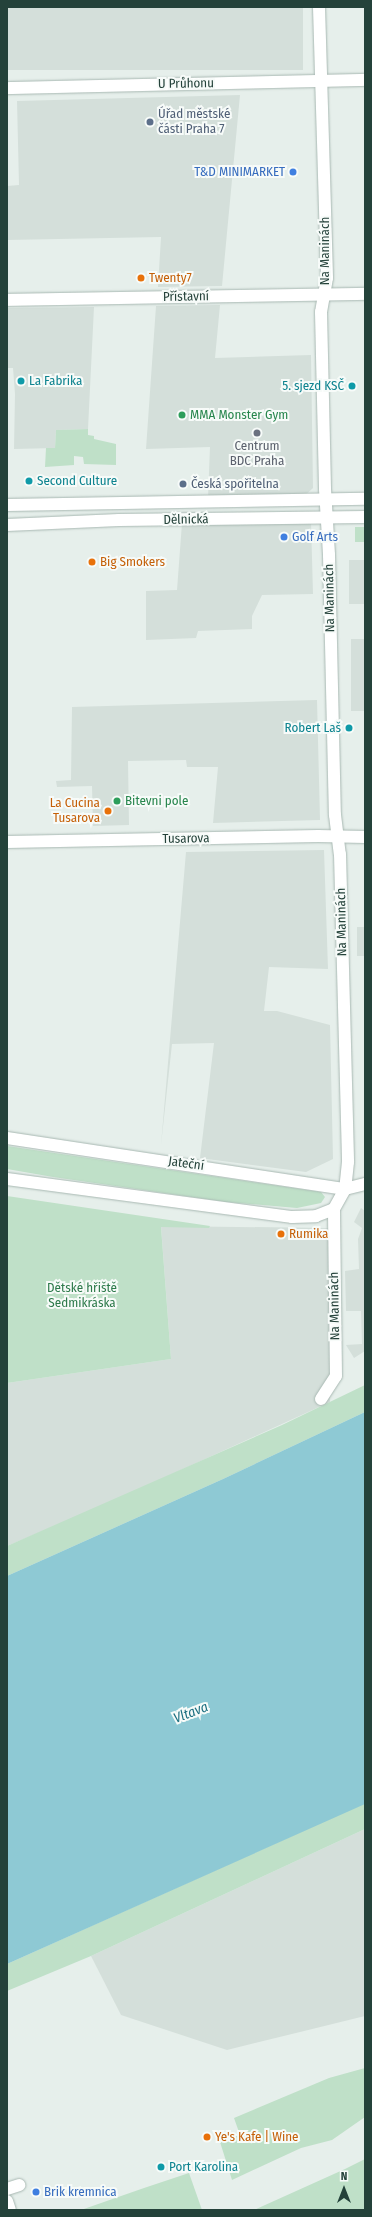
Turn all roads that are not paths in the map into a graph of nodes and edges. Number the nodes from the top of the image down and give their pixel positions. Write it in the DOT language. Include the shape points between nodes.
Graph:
graph roads {
  1 [pos="319,7"];
  2 [pos="365,80"];
  3 [pos="321,81"];
  4 [pos="7,88"];
  5 [pos="324,294"];
  6 [pos="365,294"];
  7 [pos="7,300"];
  8 [pos="365,499"];
  9 [pos="325,500"];
  10 [pos="7,505"];
  11 [pos="365,517"];
  12 [pos="326,518"];
  13 [pos="7,525"];
  14 [pos="337,836"];
  15 [pos="365,837"];
  16 [pos="7,842"];
  17 [pos="7,1138"];
  18 [pos="7,1179"];
  19 [pos="365,1184"];
  20 [pos="345,1189"];
  21 [pos="334,1209"];
  22 [pos="321,1399"];
  23 [pos="19,2185"];
  24 [pos="7,2189"];
  25 [pos="7,2201"];
  26 [pos="10,2210"];
  1 -- 3 [label="street, Na Maninách"];
  2 -- 3 [label="street, U Průhonu"];
  3 -- 4 [label="street, U Průhonu"];
  3 -- 5 [label="street, Na Maninách" via="327,278"];
  5 -- 6 [label="street, Přístavní"];
  5 -- 7 [label="street, Přístavní"];
  5 -- 9 [label="street, Na Maninách" via="321,312"];
  8 -- 9 [label="street, Dělnická"];
  9 -- 10 [label="street, Dělnická"];
  9 -- 12 [label="street, Na Maninách"];
  11 -- 12 [label="street, Dělnická"];
  12 -- 13 [label="street, Dělnická"];
  12 -- 14 [label="street, Na Maninách"];
  14 -- 15 [label="street, Tusarova"];
  14 -- 16 [label="street, Tusarova"];
  14 -- 20 [label="street, Na Maninách" via="340,854 348,1162"];
  17 -- 20 [label="street, Jateční"];
  18 -- 21 [label="street" via="292,1217 316,1216"];
  19 -- 20 [label="street, Jateční"];
  20 -- 21 [label="street"];
  21 -- 22 [label="street, Na Maninách" via="336,1376"];
  23 -- 24 [label="street"];
  25 -- 26 [label="street"];
}
